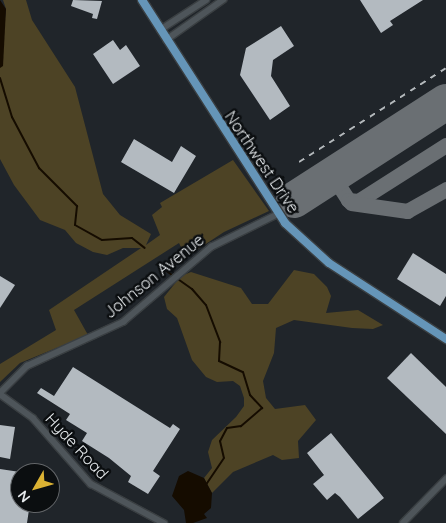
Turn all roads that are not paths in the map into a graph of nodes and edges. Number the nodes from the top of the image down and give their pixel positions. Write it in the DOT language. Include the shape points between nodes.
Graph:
graph roads {
  1 [pos="142,0"];
  2 [pos="206,0"];
  3 [pos="223,0"];
  4 [pos="160,30"];
  5 [pos="166,40"];
  6 [pos="278,214"];
  7 [pos="446,339"];
  8 [pos="0,393"];
  9 [pos="446,479"];
  10 [pos="164,523"];
  11 [pos="402,523"];
  1 -- 4 [label="main road, Northwest Drive"];
  2 -- 4 [label="street"];
  3 -- 5 [label="street"];
  4 -- 5 [label="main road, Northwest Drive"];
  5 -- 6 [label="main road, Northwest Drive"];
  6 -- 7 [label="main road, Northwest Drive" via="329,263"];
  6 -- 8 [label="street, Johnson Avenue" via="211,247 123,322 27,366"];
  8 -- 10 [label="street, Hyde Road" via="33,418 91,484"];
  9 -- 11 [label="street"];
}
